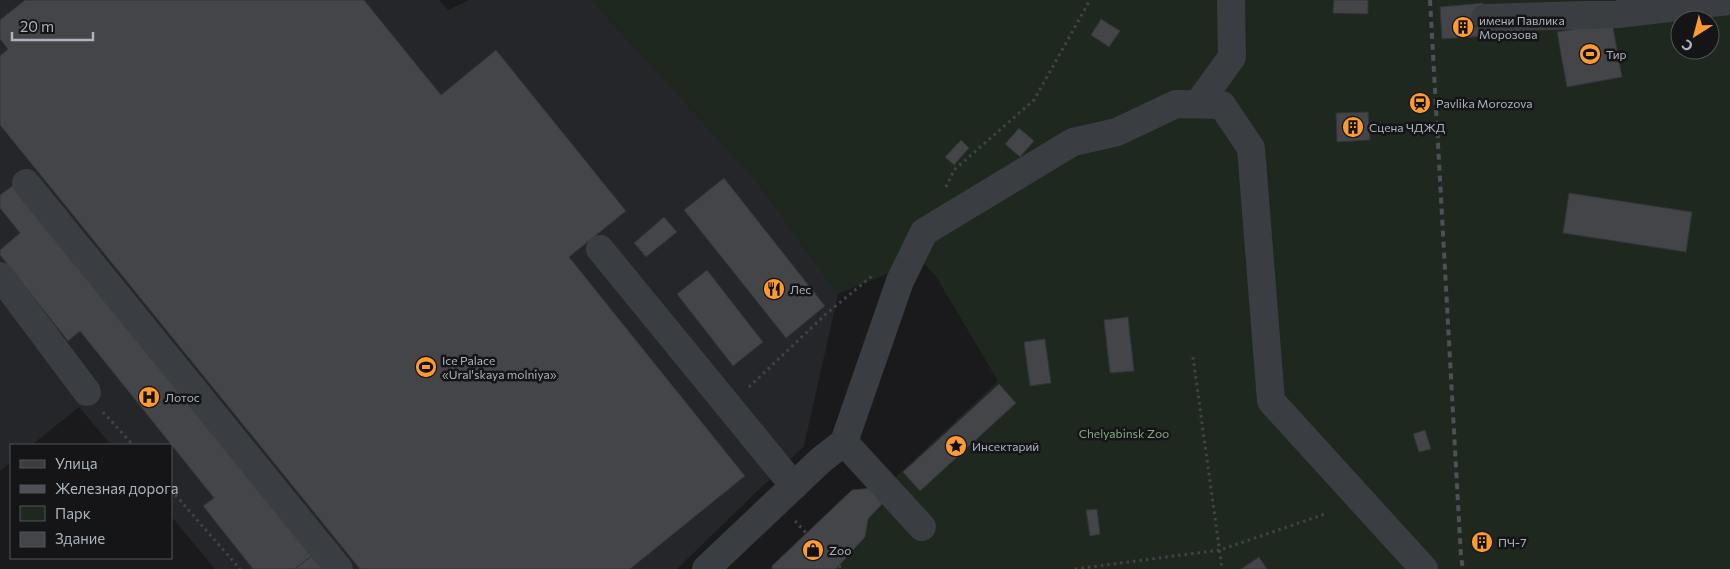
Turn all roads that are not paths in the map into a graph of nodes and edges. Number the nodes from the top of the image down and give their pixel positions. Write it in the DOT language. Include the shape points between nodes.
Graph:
graph roads {
  1 [pos="1231,0"];
  2 [pos="1730,1"];
  3 [pos="1618,7"];
  4 [pos="1484,18"];
  5 [pos="1198,104"];
  6 [pos="26,183"];
  7 [pos="600,249"];
  8 [pos="0,276"];
  9 [pos="87,392"];
  10 [pos="844,442"];
  11 [pos="794,486"];
  12 [pos="922,527"];
  13 [pos="339,569"];
  14 [pos="706,569"];
  15 [pos="1424,569"];
  1 -- 5 [label="street" via="1232,57"];
  2 -- 3 [label="street"];
  3 -- 4 [label="street"];
  5 -- 10 [label="street" via="1176,104 1117,132 1073,142 924,232 900,281"];
  5 -- 15 [label="street" via="1222,104 1251,148 1271,400"];
  6 -- 13 [label="street"];
  7 -- 11 [label="street"];
  8 -- 9 [label="street"];
  10 -- 11 [label="street"];
  10 -- 12 [label="street"];
  11 -- 14 [label="street"];
}
